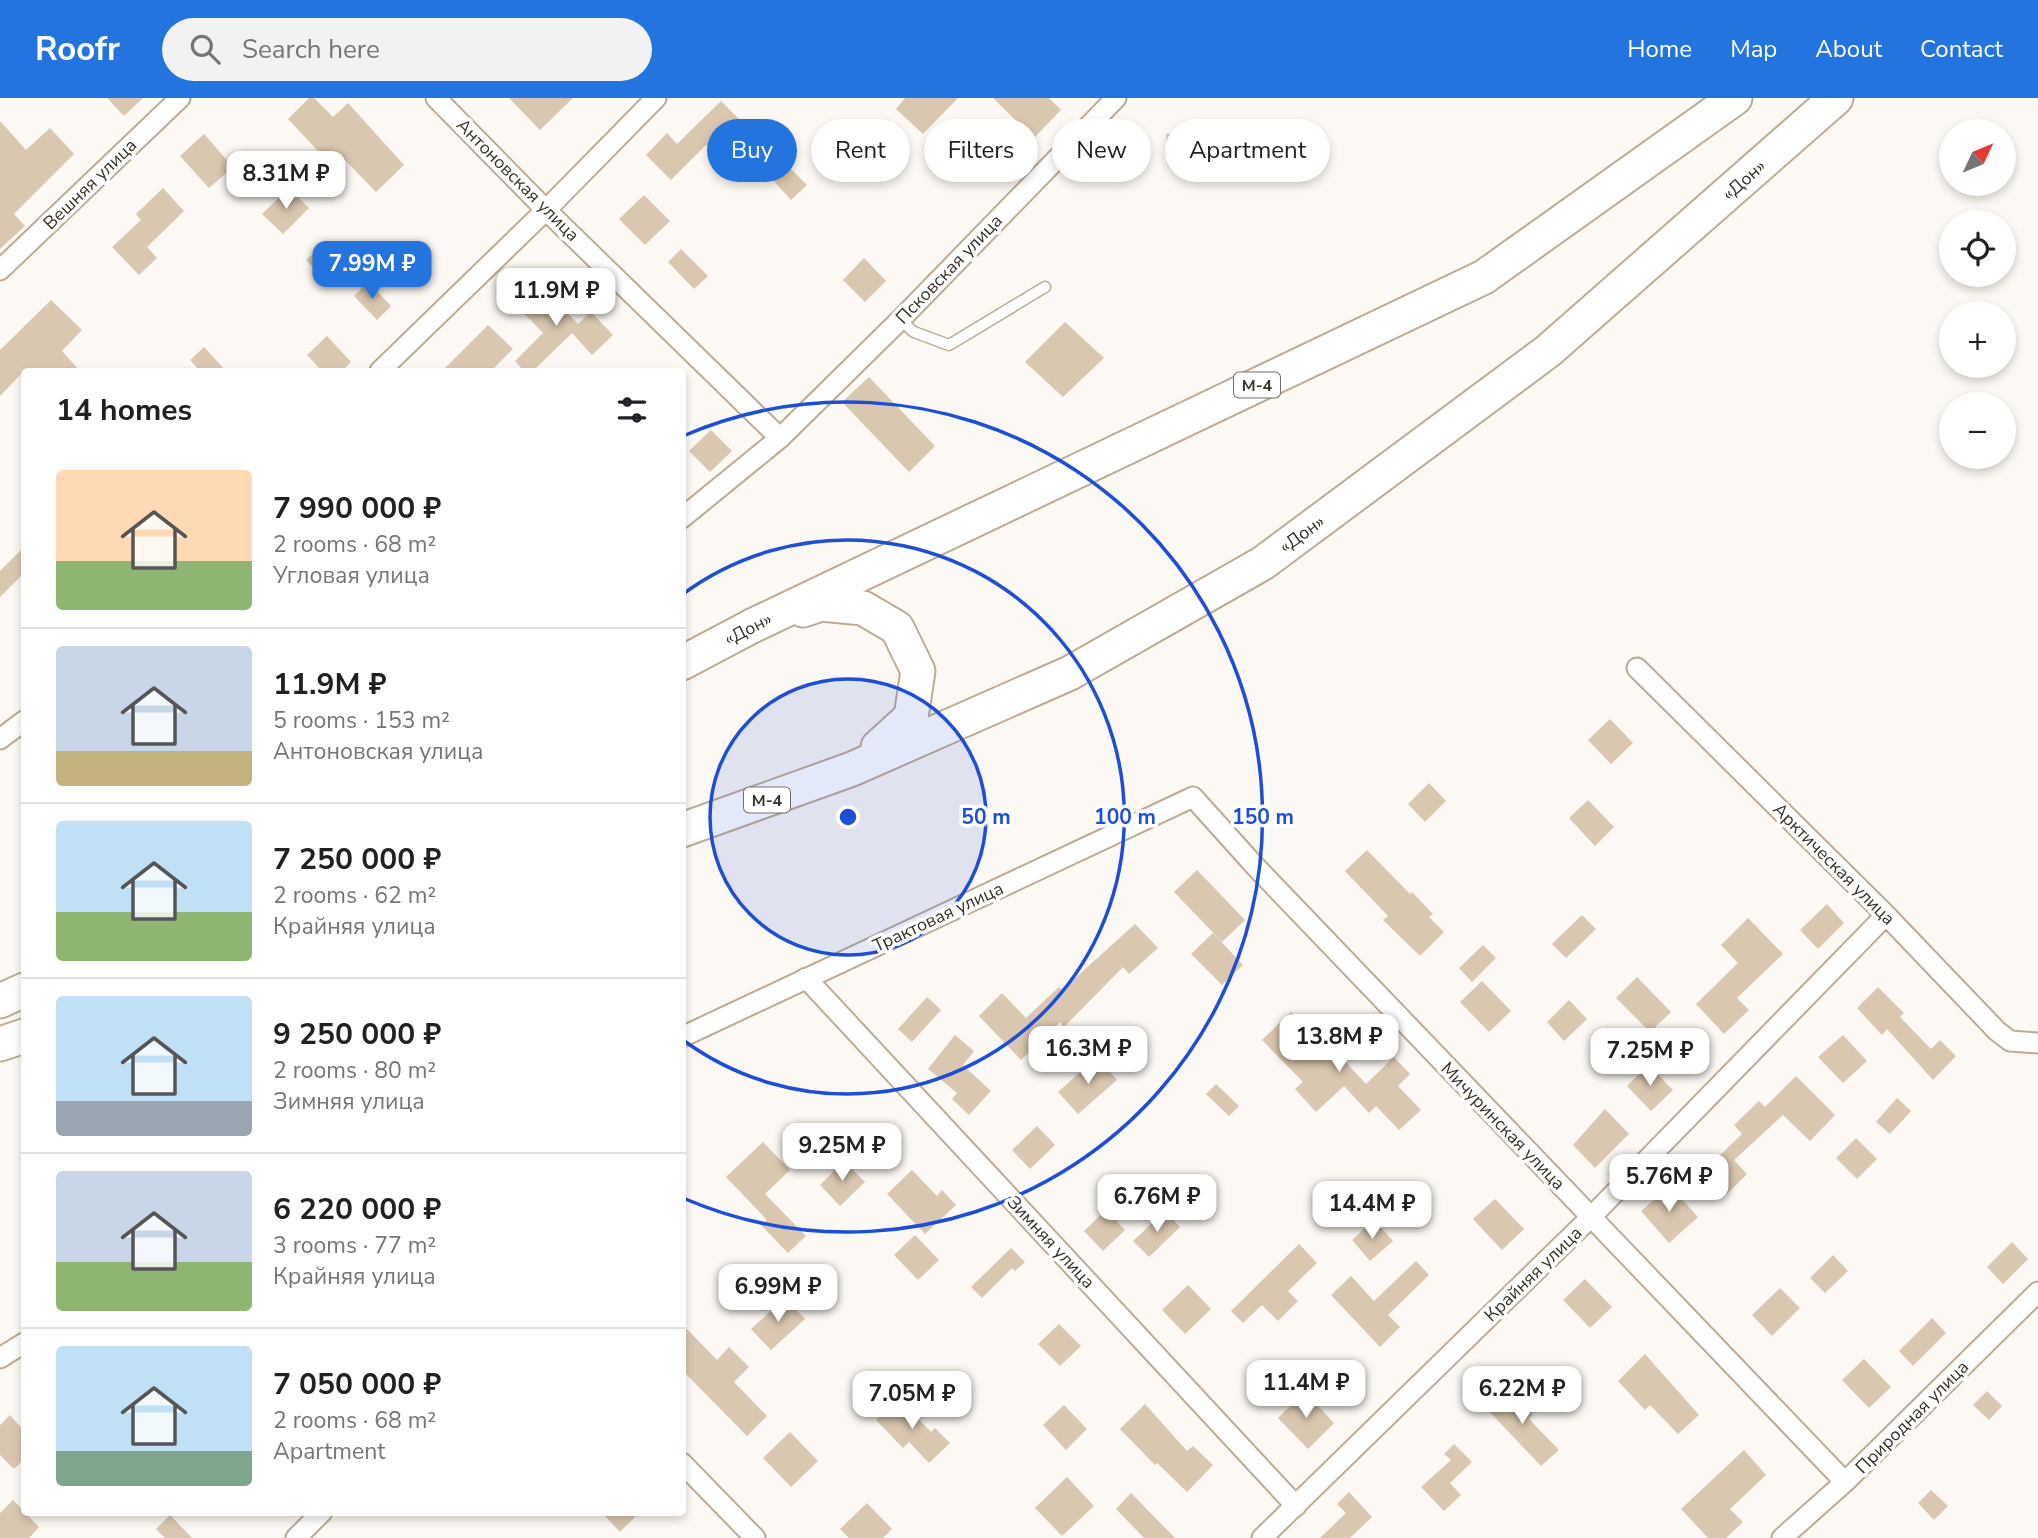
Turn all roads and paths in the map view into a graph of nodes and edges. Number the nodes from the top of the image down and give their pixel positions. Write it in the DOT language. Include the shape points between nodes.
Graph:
graph roads {
  1 [pos="180,98"];
  2 [pos="436,98"];
  3 [pos="656,98"];
  4 [pos="1116,98"];
  5 [pos="1735,98"];
  6 [pos="1836,98"];
  7 [pos="546,210"];
  8 [pos="0,270"];
  9 [pos="1045,287"];
  10 [pos="900,320"];
  11 [pos="383,368"];
  12 [pos="780,438"];
  13 [pos="686,515"];
  14 [pos="752,626"];
  15 [pos="686,661"];
  16 [pos="1637,668"];
  17 [pos="21,723"];
  18 [pos="0,739"];
  19 [pos="852,769"];
  20 [pos="1193,797"];
  21 [pos="686,829"];
  22 [pos="1886,915"];
  23 [pos="806,978"];
  24 [pos="21,991"];
  25 [pos="0,1001"];
  26 [pos="686,1035"];
  27 [pos="21,1037"];
  28 [pos="2038,1043"];
  29 [pos="0,1044"];
  30 [pos="1591,1217"];
  31 [pos="2038,1292"];
  32 [pos="21,1345"];
  33 [pos="0,1357"];
  34 [pos="686,1467"];
  35 [pos="1845,1482"];
  36 [pos="1296,1506"];
  37 [pos="318,1516"];
  38 [pos="296,1538"];
  39 [pos="755,1538"];
  40 [pos="1262,1538"];
  41 [pos="1782,1538"];
  1 -- 8 [label="street, Вешняя улица"];
  2 -- 7 [label="street, Антоновская улица"];
  3 -- 7 [label="street"];
  4 -- 10 [label="street, Псковская улица"];
  5 -- 14 [label="highway, «Дон» / М-4" via="1484,277"];
  6 -- 19 [label="highway, «Дон» / М-4" via="1548,351 1263,563 1070,673"];
  7 -- 11 [label="street"];
  7 -- 12 [label="street, Антоновская улица"];
  9 -- 10 [label="lane" via="949,345 914,332"];
  10 -- 12 [label="street, Псковская улица"];
  12 -- 13 [label="street, Псковская улица"];
  14 -- 15 [label="highway, «Дон» / М-4"];
  14 -- 19 [label="highway, М-4" via="821,604 863,608 897,628 918,671 911,717"];
  16 -- 22 [label="street, Арктическая улица"];
  17 -- 18 [label="street"];
  19 -- 21 [label="highway, «Дон» / М-4"];
  20 -- 23 [label="street, Трактовая улица"];
  20 -- 30 [label="street, Мичуринская улица"];
  22 -- 28 [label="street, Арктическая улица" via="1997,1031 2010,1041"];
  22 -- 30 [label="street, Крайняя улица"];
  23 -- 26 [label="street, Трактовая улица"];
  23 -- 36 [label="street, Зимняя улица"];
  24 -- 25 [label="highway"];
  27 -- 29 [label="highway"];
  30 -- 35 [label="street, Мичуринская улица"];
  30 -- 36 [label="street, Крайняя улица"];
  31 -- 35 [label="street, Природная улица"];
  32 -- 33 [label="street"];
  34 -- 39 [label="street"];
  35 -- 41 [label="street, Природная улица"];
  36 -- 40 [label="street, Крайняя улица"];
  37 -- 38 [label="street"];
}
